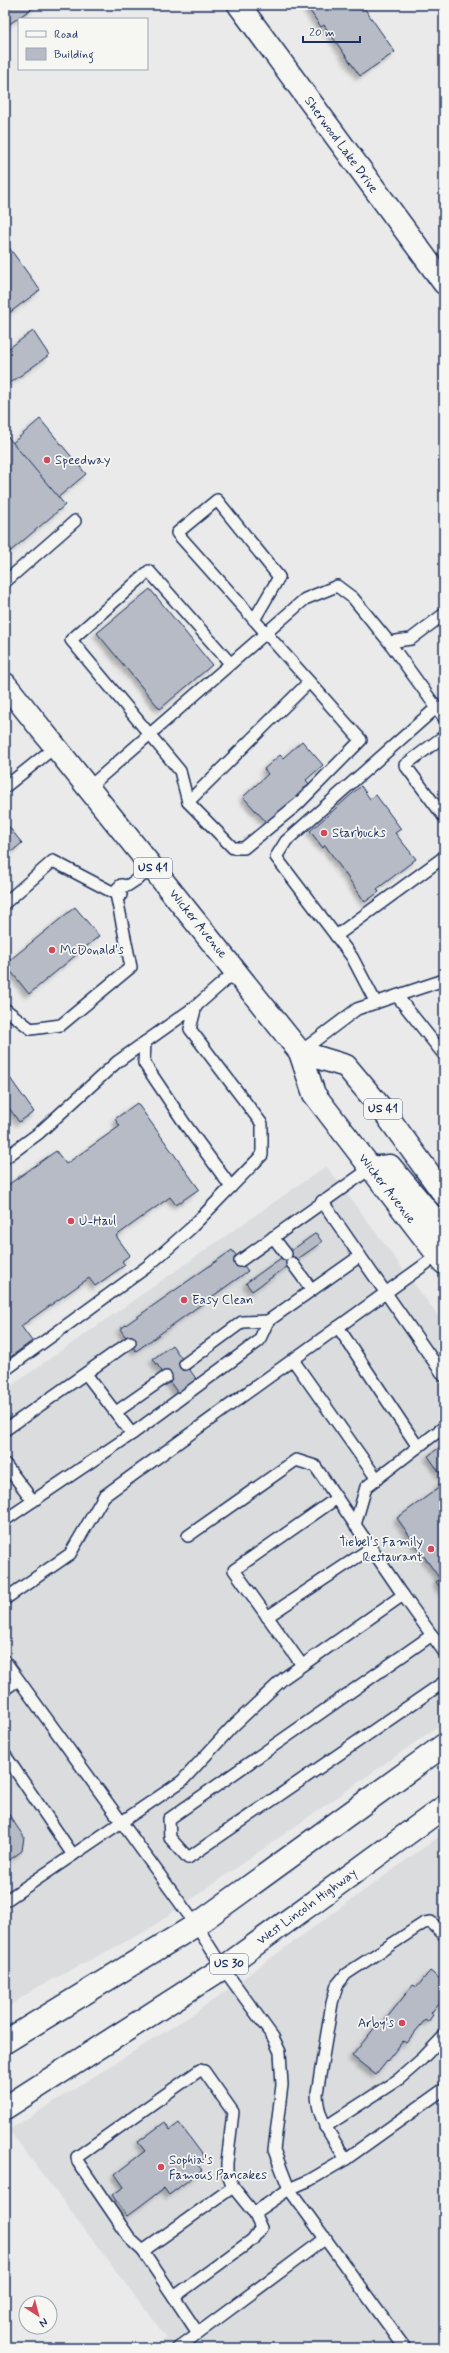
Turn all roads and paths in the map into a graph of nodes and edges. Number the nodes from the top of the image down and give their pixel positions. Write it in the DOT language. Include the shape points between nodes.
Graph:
graph roads {
  1 [pos="239,5"];
  2 [pos="444,284"];
  3 [pos="75,521"];
  4 [pos="5,582"];
  5 [pos="444,614"];
  6 [pos="254,620"];
  7 [pos="265,632"];
  8 [pos="389,642"];
  9 [pos="230,663"];
  10 [pos="309,682"];
  11 [pos="5,684"];
  12 [pos="436,708"];
  13 [pos="444,718"];
  14 [pos="150,734"];
  15 [pos="444,736"];
  16 [pos="55,747"];
  17 [pos="5,787"];
  18 [pos="88,788"];
  19 [pos="188,802"];
  20 [pos="444,817"];
  21 [pos="444,857"];
  22 [pos="154,869"];
  23 [pos="116,894"];
  24 [pos="5,903"];
  25 [pos="336,936"];
  26 [pos="236,971"];
  27 [pos="444,980"];
  28 [pos="397,996"];
  29 [pos="376,1003"];
  30 [pos="196,1006"];
  31 [pos="5,1009"];
  32 [pos="145,1042"];
  33 [pos="300,1052"];
  34 [pos="443,1052"];
  35 [pos="5,1158"];
  36 [pos="371,1168"];
  37 [pos="232,1187"];
  38 [pos="443,1191"];
  39 [pos="322,1201"];
  40 [pos="444,1230"];
  41 [pos="273,1237"];
  42 [pos="360,1256"];
  43 [pos="441,1259"];
  44 [pos="240,1261"];
  45 [pos="312,1290"];
  46 [pos="386,1292"];
  47 [pos="268,1321"];
  48 [pos="338,1327"];
  49 [pos="130,1342"];
  50 [pos="293,1360"];
  51 [pos="185,1364"];
  52 [pos="5,1370"];
  53 [pos="86,1374"];
  54 [pos="444,1376"];
  55 [pos="166,1377"];
  56 [pos="116,1412"];
  57 [pos="444,1427"];
  58 [pos="5,1430"];
  59 [pos="132,1434"];
  60 [pos="418,1447"];
  61 [pos="5,1464"];
  62 [pos="377,1479"];
  63 [pos="336,1498"];
  64 [pos="33,1501"];
  65 [pos="5,1520"];
  66 [pos="356,1525"];
  67 [pos="188,1536"];
  68 [pos="371,1548"];
  69 [pos="403,1595"];
  70 [pos="5,1599"];
  71 [pos="268,1617"];
  72 [pos="432,1635"];
  73 [pos="444,1652"];
  74 [pos="5,1661"];
  75 [pos="302,1665"];
  76 [pos="18,1680"];
  77 [pos="444,1682"];
  78 [pos="5,1688"];
  79 [pos="444,1745"];
  80 [pos="5,1755"];
  81 [pos="444,1807"];
  82 [pos="122,1823"];
  83 [pos="73,1855"];
  84 [pos="5,1901"];
  85 [pos="196,1925"];
  86 [pos="444,1935"];
  87 [pos="223,1968"];
  88 [pos="444,2036"];
  89 [pos="5,2042"];
  90 [pos="444,2089"];
  91 [pos="5,2108"];
  92 [pos="325,2127"];
  93 [pos="346,2159"];
  94 [pos="233,2187"];
  95 [pos="289,2188"];
  96 [pos="254,2213"];
  97 [pos="326,2238"];
  98 [pos="143,2252"];
  99 [pos="174,2298"];
  100 [pos="198,2333"];
  101 [pos="178,2348"];
  102 [pos="405,2348"];
  1 -- 2 [label="main road, Sherwood Lake Drive"];
  3 -- 4 [label="lane"];
  5 -- 8 [label="lane" via="411,639"];
  6 -- 6 [label="lane" via="177,533 217,500 279,577"];
  6 -- 7 [label="lane"];
  7 -- 8 [label="lane" via="305,599 337,586 353,598"];
  7 -- 9 [label="lane"];
  7 -- 10 [label="lane"];
  8 -- 12 [label="lane"];
  9 -- 14 [label="lane"];
  9 -- 14 [label="lane" via="149,571 71,640"];
  10 -- 19 [label="lane"];
  10 -- 19 [label="lane" via="361,740 331,773 244,848 233,848"];
  11 -- 16 [label="main road, Wicker Avenue / US 41"];
  12 -- 13 [label="lane"];
  12 -- 25 [label="lane" via="286,840 276,857"];
  14 -- 18 [label="lane"];
  14 -- 19 [label="lane" via="180,771"];
  15 -- 20 [label="lane" via="405,765"];
  16 -- 17 [label="lane"];
  16 -- 18 [label="main road, Wicker Avenue / US 41"];
  18 -- 22 [label="main road, Wicker Avenue / US 41"];
  21 -- 25 [label="lane"];
  22 -- 23 [label="lane" via="127,886 121,885 117,888"];
  22 -- 26 [label="main road, Wicker Avenue / US 41"];
  23 -- 24 [label="lane" via="53,861"];
  23 -- 31 [label="lane" via="130,966 61,1025 31,1029"];
  25 -- 29 [label="lane" via="352,957"];
  26 -- 30 [label="lane"];
  26 -- 33 [label="main road, Wicker Avenue / US 41"];
  27 -- 28 [label="lane"];
  28 -- 29 [label="lane"];
  28 -- 34 [label="lane"];
  29 -- 33 [label="lane" via="357,1009"];
  30 -- 32 [label="lane"];
  30 -- 37 [label="lane" via="190,1029 262,1124 262,1155"];
  32 -- 35 [label="lane" via="117,1062 39,1133"];
  32 -- 37 [label="lane" via="144,1063"];
  33 -- 36 [label="main road, Wicker Avenue / US 41" via="314,1094"];
  33 -- 38 [label="main road, US 41" via="346,1066 382,1109"];
  36 -- 39 [label="lane"];
  36 -- 40 [label="main road" via="390,1166"];
  36 -- 43 [label="main road, Wicker Avenue / US 41"];
  37 -- 52 [label="lane" via="148,1266"];
  39 -- 41 [label="lane"];
  39 -- 42 [label="lane"];
  41 -- 44 [label="lane"];
  41 -- 45 [label="lane"];
  42 -- 45 [label="lane"];
  42 -- 46 [label="lane"];
  43 -- 46 [label="lane"];
  45 -- 47 [label="lane"];
  46 -- 48 [label="lane"];
  46 -- 54 [label="lane"];
  47 -- 51 [label="lane" via="242,1322"];
  47 -- 59 [label="lane" via="259,1341"];
  48 -- 50 [label="lane"];
  48 -- 60 [label="lane"];
  49 -- 53 [label="lane"];
  50 -- 62 [label="lane"];
  50 -- 70 [label="lane" via="104,1496 70,1554"];
  53 -- 56 [label="lane"];
  53 -- 58 [label="lane"];
  55 -- 56 [label="lane"];
  56 -- 59 [label="lane"];
  57 -- 60 [label="lane"];
  59 -- 64 [label="lane"];
  60 -- 62 [label="lane"];
  61 -- 64 [label="lane"];
  62 -- 66 [label="lane" via="366,1487"];
  63 -- 66 [label="lane"];
  63 -- 67 [label="lane" via="315,1466 296,1460"];
  63 -- 71 [label="lane" via="234,1570"];
  64 -- 65 [label="lane"];
  66 -- 68 [label="lane"];
  68 -- 69 [label="lane"];
  68 -- 71 [label="lane"];
  69 -- 72 [label="lane"];
  69 -- 75 [label="lane"];
  71 -- 75 [label="lane"];
  72 -- 73 [label="lane"];
  72 -- 77 [label="lane" via="169,1819 170,1838 188,1858"];
  74 -- 76 [label="lane"];
  75 -- 82 [label="lane" via="284,1678 232,1727 182,1781"];
  76 -- 78 [label="lane"];
  76 -- 82 [label="lane"];
  79 -- 85 [label="main road"];
  80 -- 83 [label="lane"];
  81 -- 87 [label="main road, West Lincoln Highway / US 30"];
  82 -- 83 [label="lane"];
  82 -- 85 [label="lane"];
  83 -- 84 [label="lane"];
  85 -- 87 [label="lane"];
  85 -- 89 [label="main road"];
  86 -- 92 [label="lane" via="431,1922 424,1923 346,1974 337,1985 317,2093 317,2106"];
  87 -- 91 [label="main road, West Lincoln Highway / US 30"];
  87 -- 95 [label="lane" via="273,2037 280,2052 282,2085 274,2150"];
  88 -- 92 [label="lane" via="408,2072"];
  90 -- 93 [label="lane"];
  92 -- 93 [label="lane"];
  93 -- 95 [label="lane" via="310,2180"];
  94 -- 96 [label="lane"];
  94 -- 98 [label="lane"];
  94 -- 98 [label="lane" via="227,2171 232,2112 204,2071 200,2070 78,2157 78,2162 126,2233"];
  95 -- 96 [label="lane"];
  95 -- 97 [label="lane"];
  96 -- 99 [label="lane" via="261,2228 252,2240"];
  97 -- 100 [label="lane"];
  97 -- 102 [label="lane"];
  98 -- 99 [label="lane"];
  99 -- 100 [label="lane"];
  100 -- 101 [label="lane"];
}
